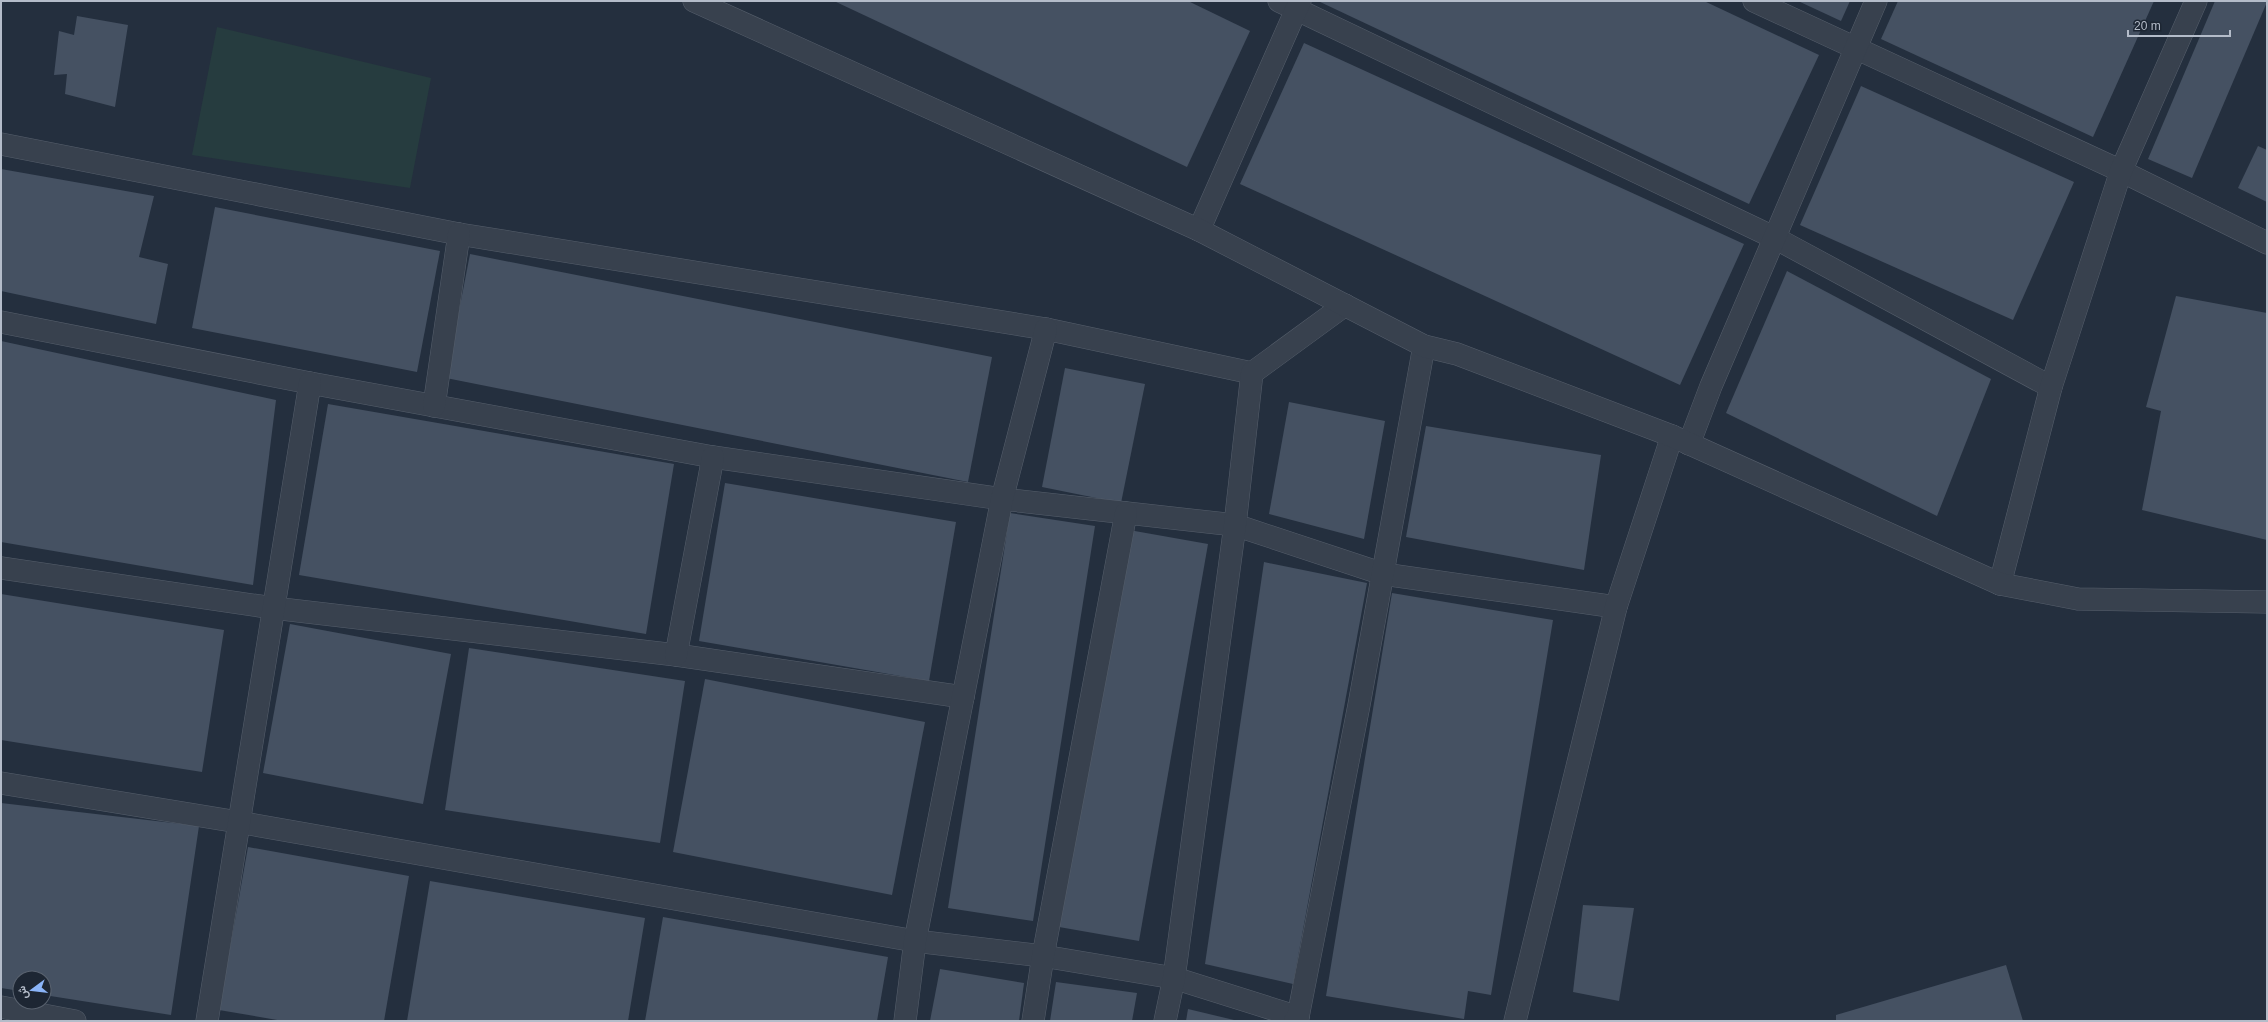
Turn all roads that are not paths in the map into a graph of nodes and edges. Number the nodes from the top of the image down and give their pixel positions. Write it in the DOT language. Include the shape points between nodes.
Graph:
graph roads {
  1 [pos="694,1"];
  2 [pos="1754,1"];
  3 [pos="1876,1"];
  4 [pos="2193,2"];
  5 [pos="1292,4"];
  6 [pos="1856,48"];
  7 [pos="1,144"];
  8 [pos="2121,171"];
  9 [pos="1199,230"];
  10 [pos="459,234"];
  11 [pos="1775,238"];
  12 [pos="2267,244"];
  13 [pos="1345,305"];
  14 [pos="1,322"];
  15 [pos="1046,329"];
  16 [pos="1424,346"];
  17 [pos="1252,373"];
  18 [pos="310,383"];
  19 [pos="2051,387"];
  20 [pos="434,406"];
  21 [pos="1680,440"];
  22 [pos="713,457"];
  23 [pos="1002,500"];
  24 [pos="1126,513"];
  25 [pos="1235,526"];
  26 [pos="1,568"];
  27 [pos="1383,574"];
  28 [pos="2000,584"];
  29 [pos="2267,602"];
  30 [pos="1616,607"];
  31 [pos="273,608"];
  32 [pos="676,656"];
  33 [pos="963,697"];
  34 [pos="1,783"];
  35 [pos="238,822"];
  36 [pos="915,941"];
  37 [pos="1043,956"];
  38 [pos="1174,978"];
  39 [pos="1,1007"];
  40 [pos="1297,1019"];
  41 [pos="75,1021"];
  42 [pos="207,1021"];
  43 [pos="905,1021"];
  44 [pos="1033,1021"];
  45 [pos="1165,1021"];
  46 [pos="1514,1021"];
  1 -- 9 [label="street"];
  2 -- 6 [label="street"];
  3 -- 6 [label="street"];
  4 -- 8 [label="street"];
  5 -- 9 [label="street"];
  5 -- 11 [label="street"];
  6 -- 8 [label="street"];
  6 -- 11 [label="street"];
  7 -- 10 [label="street"];
  8 -- 12 [label="street"];
  8 -- 19 [label="street"];
  9 -- 13 [label="street"];
  10 -- 15 [label="street"];
  10 -- 20 [label="street"];
  11 -- 19 [label="street"];
  11 -- 21 [label="street" via="1710,386"];
  13 -- 16 [label="street"];
  13 -- 17 [label="street"];
  14 -- 18 [label="street"];
  15 -- 17 [label="street"];
  15 -- 23 [label="street"];
  16 -- 21 [label="street" via="1457,354"];
  16 -- 27 [label="street"];
  17 -- 25 [label="street"];
  18 -- 20 [label="street"];
  18 -- 31 [label="street"];
  19 -- 28 [label="street"];
  20 -- 22 [label="street"];
  21 -- 28 [label="street"];
  21 -- 30 [label="street"];
  22 -- 23 [label="street"];
  22 -- 32 [label="street"];
  23 -- 24 [label="street"];
  23 -- 33 [label="street"];
  24 -- 25 [label="street"];
  24 -- 37 [label="street"];
  25 -- 27 [label="street"];
  25 -- 38 [label="street"];
  26 -- 31 [label="street"];
  27 -- 30 [label="street"];
  27 -- 40 [label="street"];
  28 -- 29 [label="street" via="2078,599"];
  30 -- 46 [label="street"];
  31 -- 32 [label="street"];
  31 -- 35 [label="street"];
  32 -- 33 [label="street"];
  33 -- 36 [label="street"];
  34 -- 35 [label="street"];
  35 -- 36 [label="street"];
  35 -- 42 [label="street"];
  36 -- 37 [label="street"];
  36 -- 43 [label="street"];
  37 -- 38 [label="street"];
  37 -- 44 [label="street"];
  38 -- 40 [label="street"];
  38 -- 45 [label="street"];
  39 -- 41 [label="street"];
}
